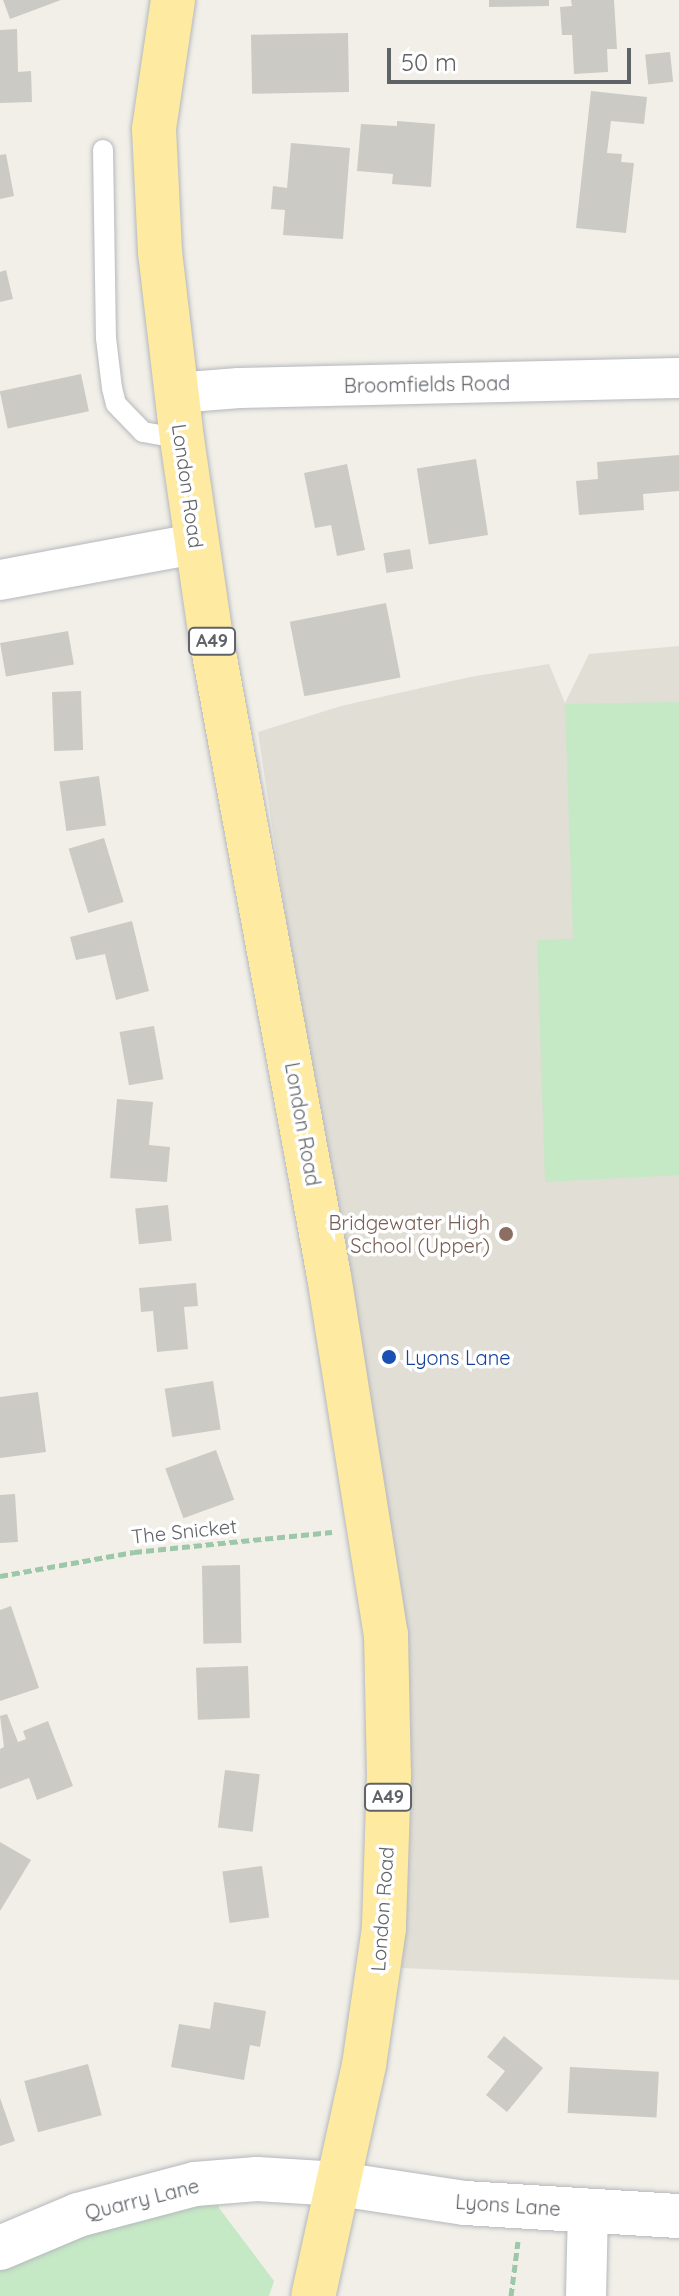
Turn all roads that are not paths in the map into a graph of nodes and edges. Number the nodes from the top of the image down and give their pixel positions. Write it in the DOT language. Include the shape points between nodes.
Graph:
graph roads {
  1 [pos="173,0"];
  2 [pos="103,150"];
  3 [pos="679,378"];
  4 [pos="176,393"];
  5 [pos="182,439"];
  6 [pos="195,544"];
  7 [pos="0,580"];
  8 [pos="339,2184"];
  9 [pos="588,2210"];
  10 [pos="679,2216"];
  11 [pos="0,2248"];
  12 [pos="313,2296"];
  13 [pos="586,2296"];
  1 -- 4 [label="highway, London Road / A49" via="154,129 160,252"];
  2 -- 5 [label="lane" via="106,338 116,404 143,432"];
  3 -- 4 [label="street, Broomfields Road"];
  4 -- 5 [label="highway, London Road / A49"];
  5 -- 6 [label="highway, London Road / A49"];
  6 -- 7 [label="street"];
  6 -- 8 [label="highway, London Road / A49" via="298,1093 386,1634 384,1928"];
  8 -- 9 [label="street, Lyons Lane" via="465,2203"];
  8 -- 11 [label="street, Quarry Lane" via="257,2179 195,2184 78,2215"];
  8 -- 12 [label="highway, London Road / A49"];
  9 -- 10 [label="street, Lyons Lane"];
  9 -- 13 [label="street"];
}
